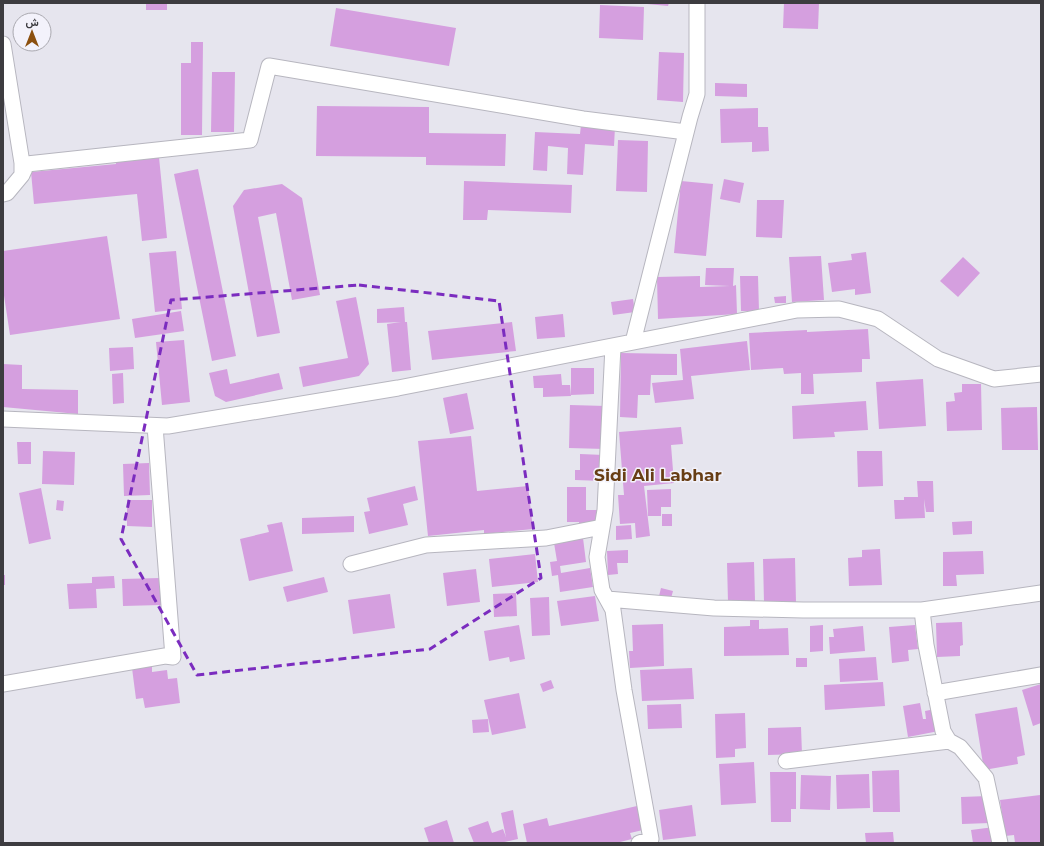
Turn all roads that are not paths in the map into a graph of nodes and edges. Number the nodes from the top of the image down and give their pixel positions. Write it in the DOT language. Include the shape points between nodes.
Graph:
graph roads {
  1 [pos="697,3"];
  2 [pos="3,44"];
  3 [pos="686,132"];
  4 [pos="22,175"];
  5 [pos="3,194"];
  6 [pos="633,342"];
  7 [pos="613,346"];
  8 [pos="1041,374"];
  9 [pos="3,419"];
  10 [pos="155,426"];
  11 [pos="602,527"];
  12 [pos="351,564"];
  13 [pos="1041,593"];
  14 [pos="613,603"];
  15 [pos="922,610"];
  16 [pos="1041,675"];
  17 [pos="3,684"];
  18 [pos="935,693"];
  19 [pos="949,741"];
  20 [pos="786,761"];
  21 [pos="639,843"];
  22 [pos="1000,843"];
  1 -- 3 [label="street" via="697,94"];
  2 -- 4 [label="street"];
  3 -- 4 [label="street" via="583,119 269,66 250,140 27,164"];
  3 -- 6 [label="street"];
  4 -- 5 [label="street" via="7,193"];
  6 -- 7 [label="street"];
  6 -- 8 [label="street" via="797,310 839,309 878,319 938,359 994,379"];
  7 -- 10 [label="street" via="398,388 168,426"];
  7 -- 11 [label="street"];
  9 -- 10 [label="street"];
  10 -- 17 [label="street" via="173,657 165,656"];
  11 -- 12 [label="street" via="546,538 426,545"];
  11 -- 14 [label="street" via="597,557 602,590"];
  13 -- 15 [label="street"];
  14 -- 15 [label="street" via="714,608"];
  14 -- 21 [label="street" via="624,690 651,839"];
  15 -- 18 [label="street"];
  16 -- 18 [label="street"];
  18 -- 19 [label="street"];
  19 -- 20 [label="street"];
  19 -- 22 [label="street" via="960,747 986,778"];
}
